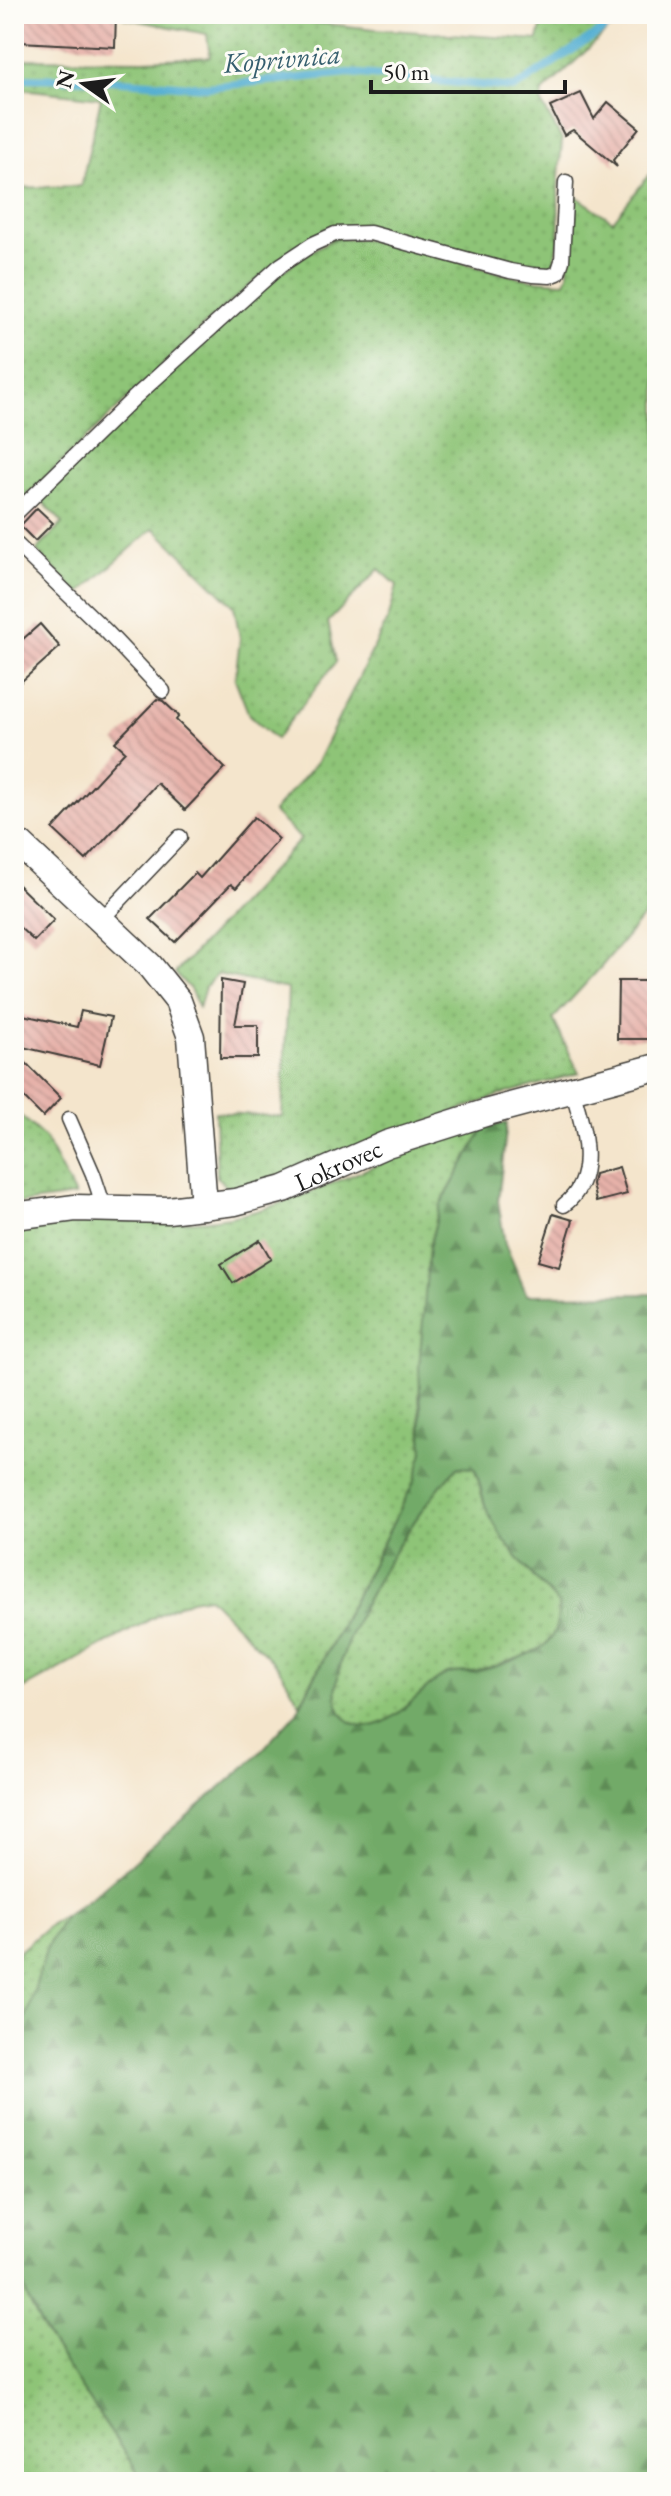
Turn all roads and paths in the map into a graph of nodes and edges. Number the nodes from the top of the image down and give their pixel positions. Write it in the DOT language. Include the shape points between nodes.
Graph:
graph roads {
  1 [pos="566,182"];
  2 [pos="14,515"];
  3 [pos="14,542"];
  4 [pos="163,691"];
  5 [pos="180,837"];
  6 [pos="14,843"];
  7 [pos="102,919"];
  8 [pos="657,1067"];
  9 [pos="572,1089"];
  10 [pos="69,1119"];
  11 [pos="564,1205"];
  12 [pos="204,1206"];
  13 [pos="104,1207"];
  14 [pos="14,1216"];
  1 -- 2 [label="lane" via="562,261 558,273 550,276 510,271 370,233 335,234 298,252 134,398"];
  3 -- 4 [label="lane"];
  5 -- 7 [label="lane"];
  6 -- 7 [label="street"];
  7 -- 12 [label="street" via="178,1001 191,1037"];
  8 -- 9 [label="street, Lokrovec"];
  9 -- 11 [label="lane" via="586,1155 583,1179 575,1197"];
  9 -- 12 [label="street, Lokrovec" via="387,1144 284,1189"];
  10 -- 13 [label="lane"];
  12 -- 13 [label="street, Lokrovec"];
  13 -- 14 [label="street, Lokrovec"];
}
